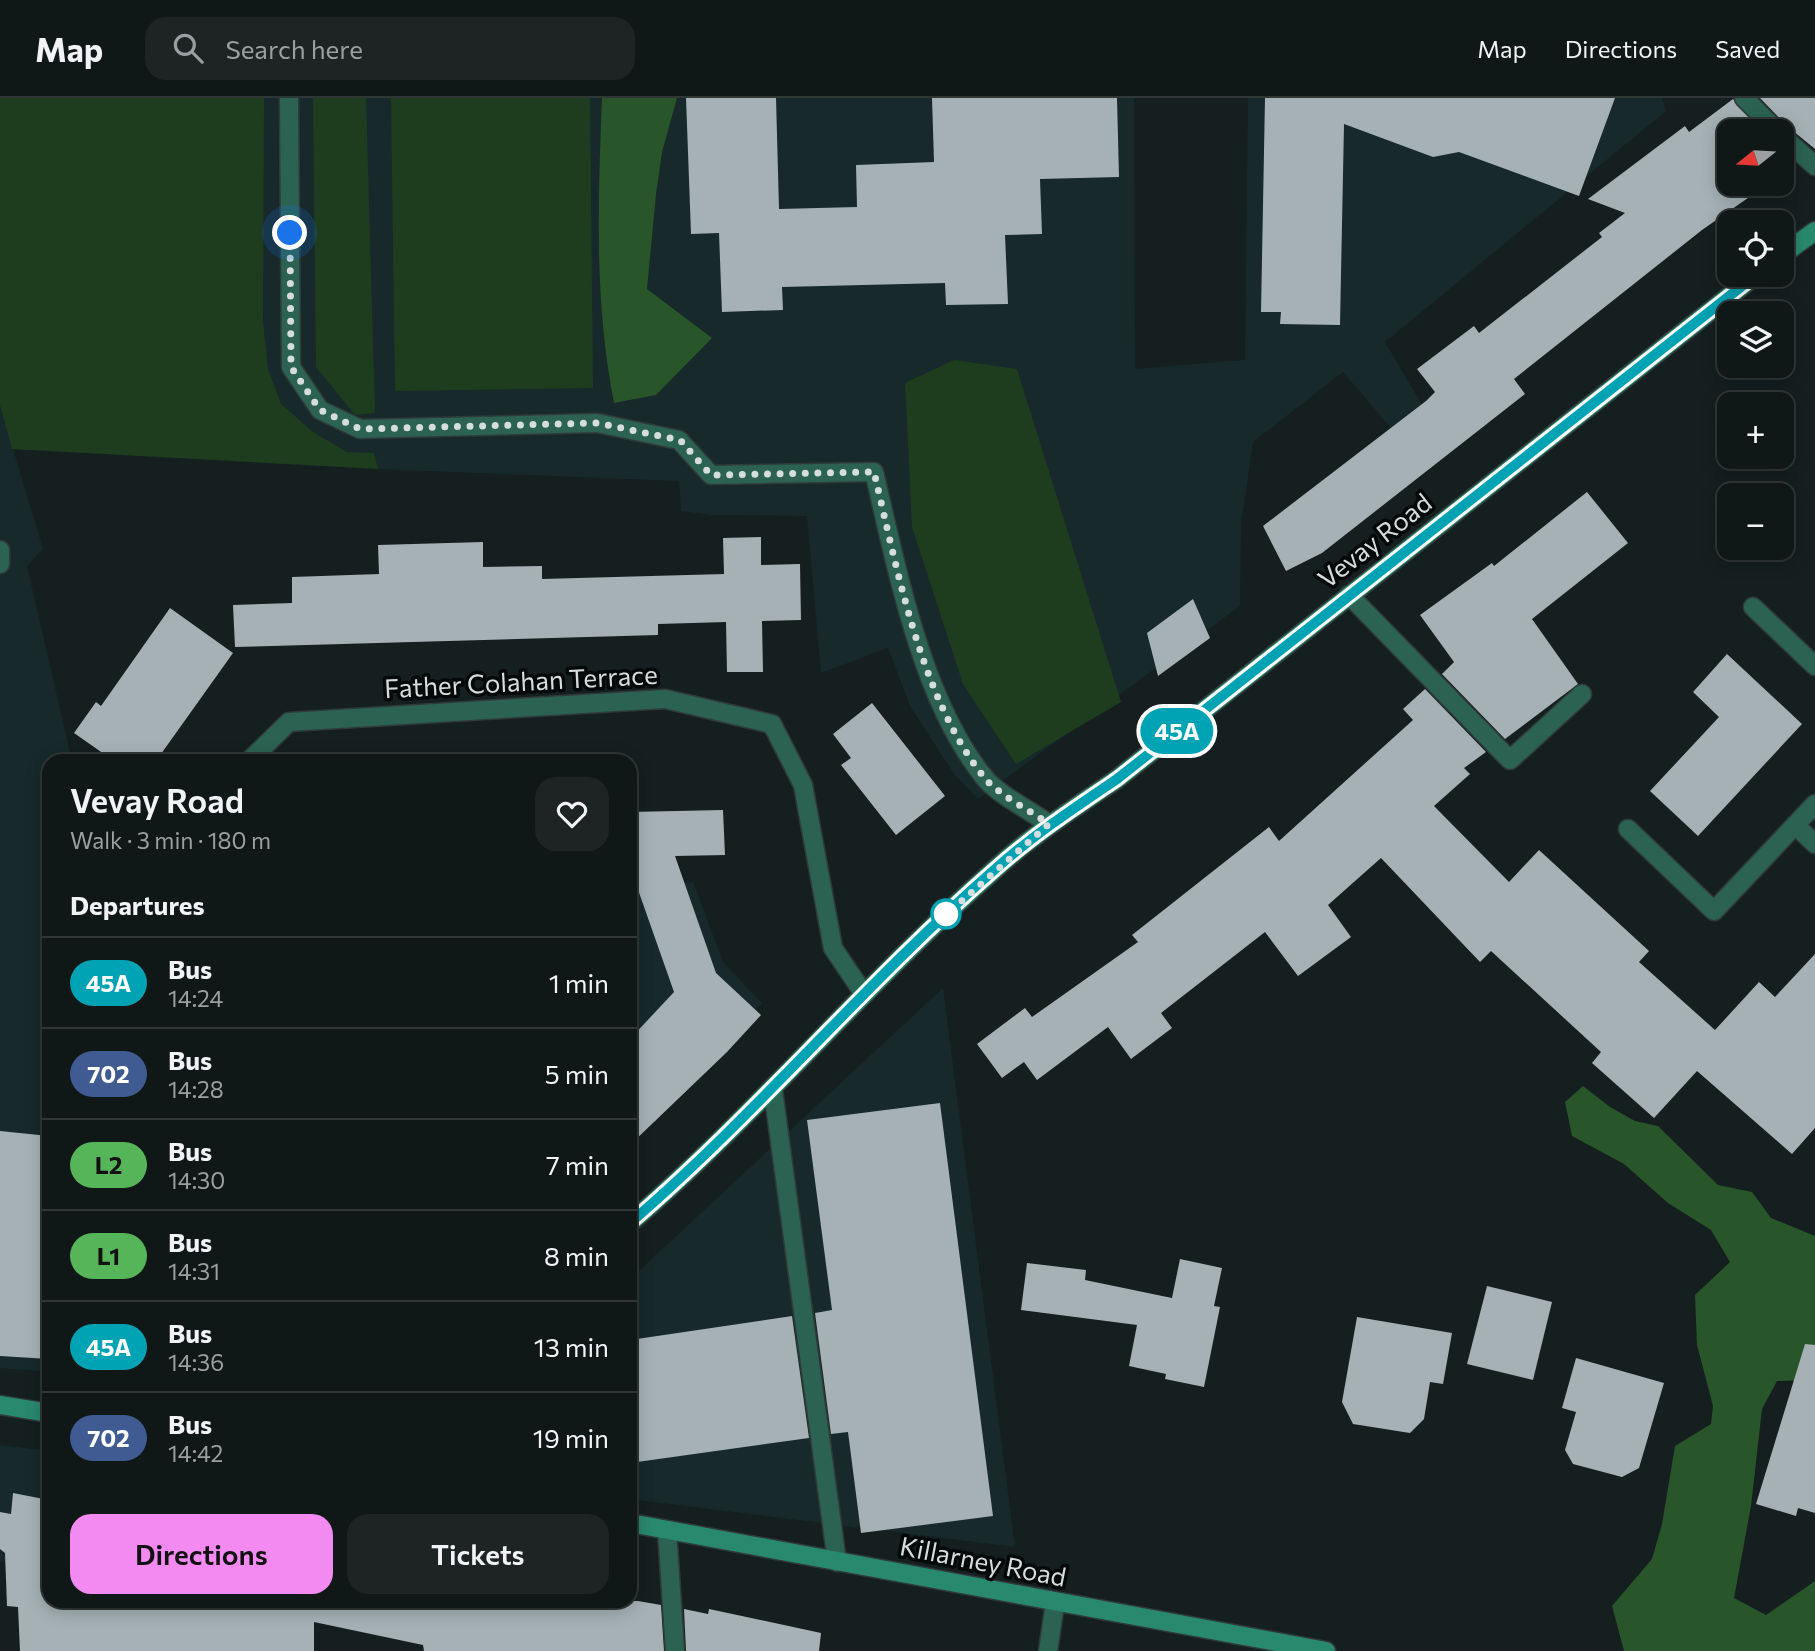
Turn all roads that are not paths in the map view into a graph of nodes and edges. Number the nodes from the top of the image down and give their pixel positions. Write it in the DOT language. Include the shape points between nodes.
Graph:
graph roads {
  1 [pos="289,98"];
  2 [pos="1744,98"];
  3 [pos="1765,119"];
  4 [pos="1794,147"];
  5 [pos="1815,166"];
  6 [pos="1815,231"];
  7 [pos="1794,246"];
  8 [pos="1741,287"];
  9 [pos="0,550"];
  10 [pos="0,564"];
  11 [pos="1349,595"];
  12 [pos="1753,607"];
  13 [pos="1815,666"];
  14 [pos="1582,694"];
  15 [pos="255,754"];
  16 [pos="1815,804"];
  17 [pos="1049,824"];
  18 [pos="1795,825"];
  19 [pos="1628,829"];
  20 [pos="1815,844"];
  21 [pos="864,994"];
  22 [pos="772,1090"];
  23 [pos="637,1217"];
  24 [pos="0,1405"];
  25 [pos="42,1412"];
  26 [pos="637,1524"];
  27 [pos="667,1530"];
  28 [pos="837,1562"];
  29 [pos="1055,1603"];
  30 [pos="674,1651"];
  31 [pos="1048,1651"];
  32 [pos="1326,1651"];
  1 -- 17 [label="street" via="291,367 320,410 360,429 597,423 680,440 711,475 874,472 905,599 946,718 985,779"];
  2 -- 3 [label="street"];
  4 -- 5 [label="street"];
  6 -- 7 [label="main road"];
  8 -- 11 [label="main road, Vevay Road"];
  9 -- 10 [label="street"];
  11 -- 14 [label="street" via="1510,760"];
  11 -- 17 [label="main road, Vevay Road" via="1117,779"];
  12 -- 13 [label="street"];
  15 -- 21 [label="street, Father Colahan Terrace" via="289,722 665,699 772,724 803,785 833,948"];
  16 -- 18 [label="street"];
  17 -- 21 [label="main road, Vevay Road"];
  18 -- 19 [label="street" via="1714,911"];
  18 -- 20 [label="street"];
  21 -- 22 [label="main road, Vevay Road"];
  22 -- 23 [label="main road, Vevay Road"];
  22 -- 28 [label="street"];
  24 -- 25 [label="main road"];
  26 -- 27 [label="main road, Killarney Road"];
  27 -- 28 [label="main road, Killarney Road"];
  27 -- 30 [label="street"];
  28 -- 29 [label="main road, Killarney Road"];
  29 -- 31 [label="street"];
  29 -- 32 [label="main road, Killarney Road"];
}
